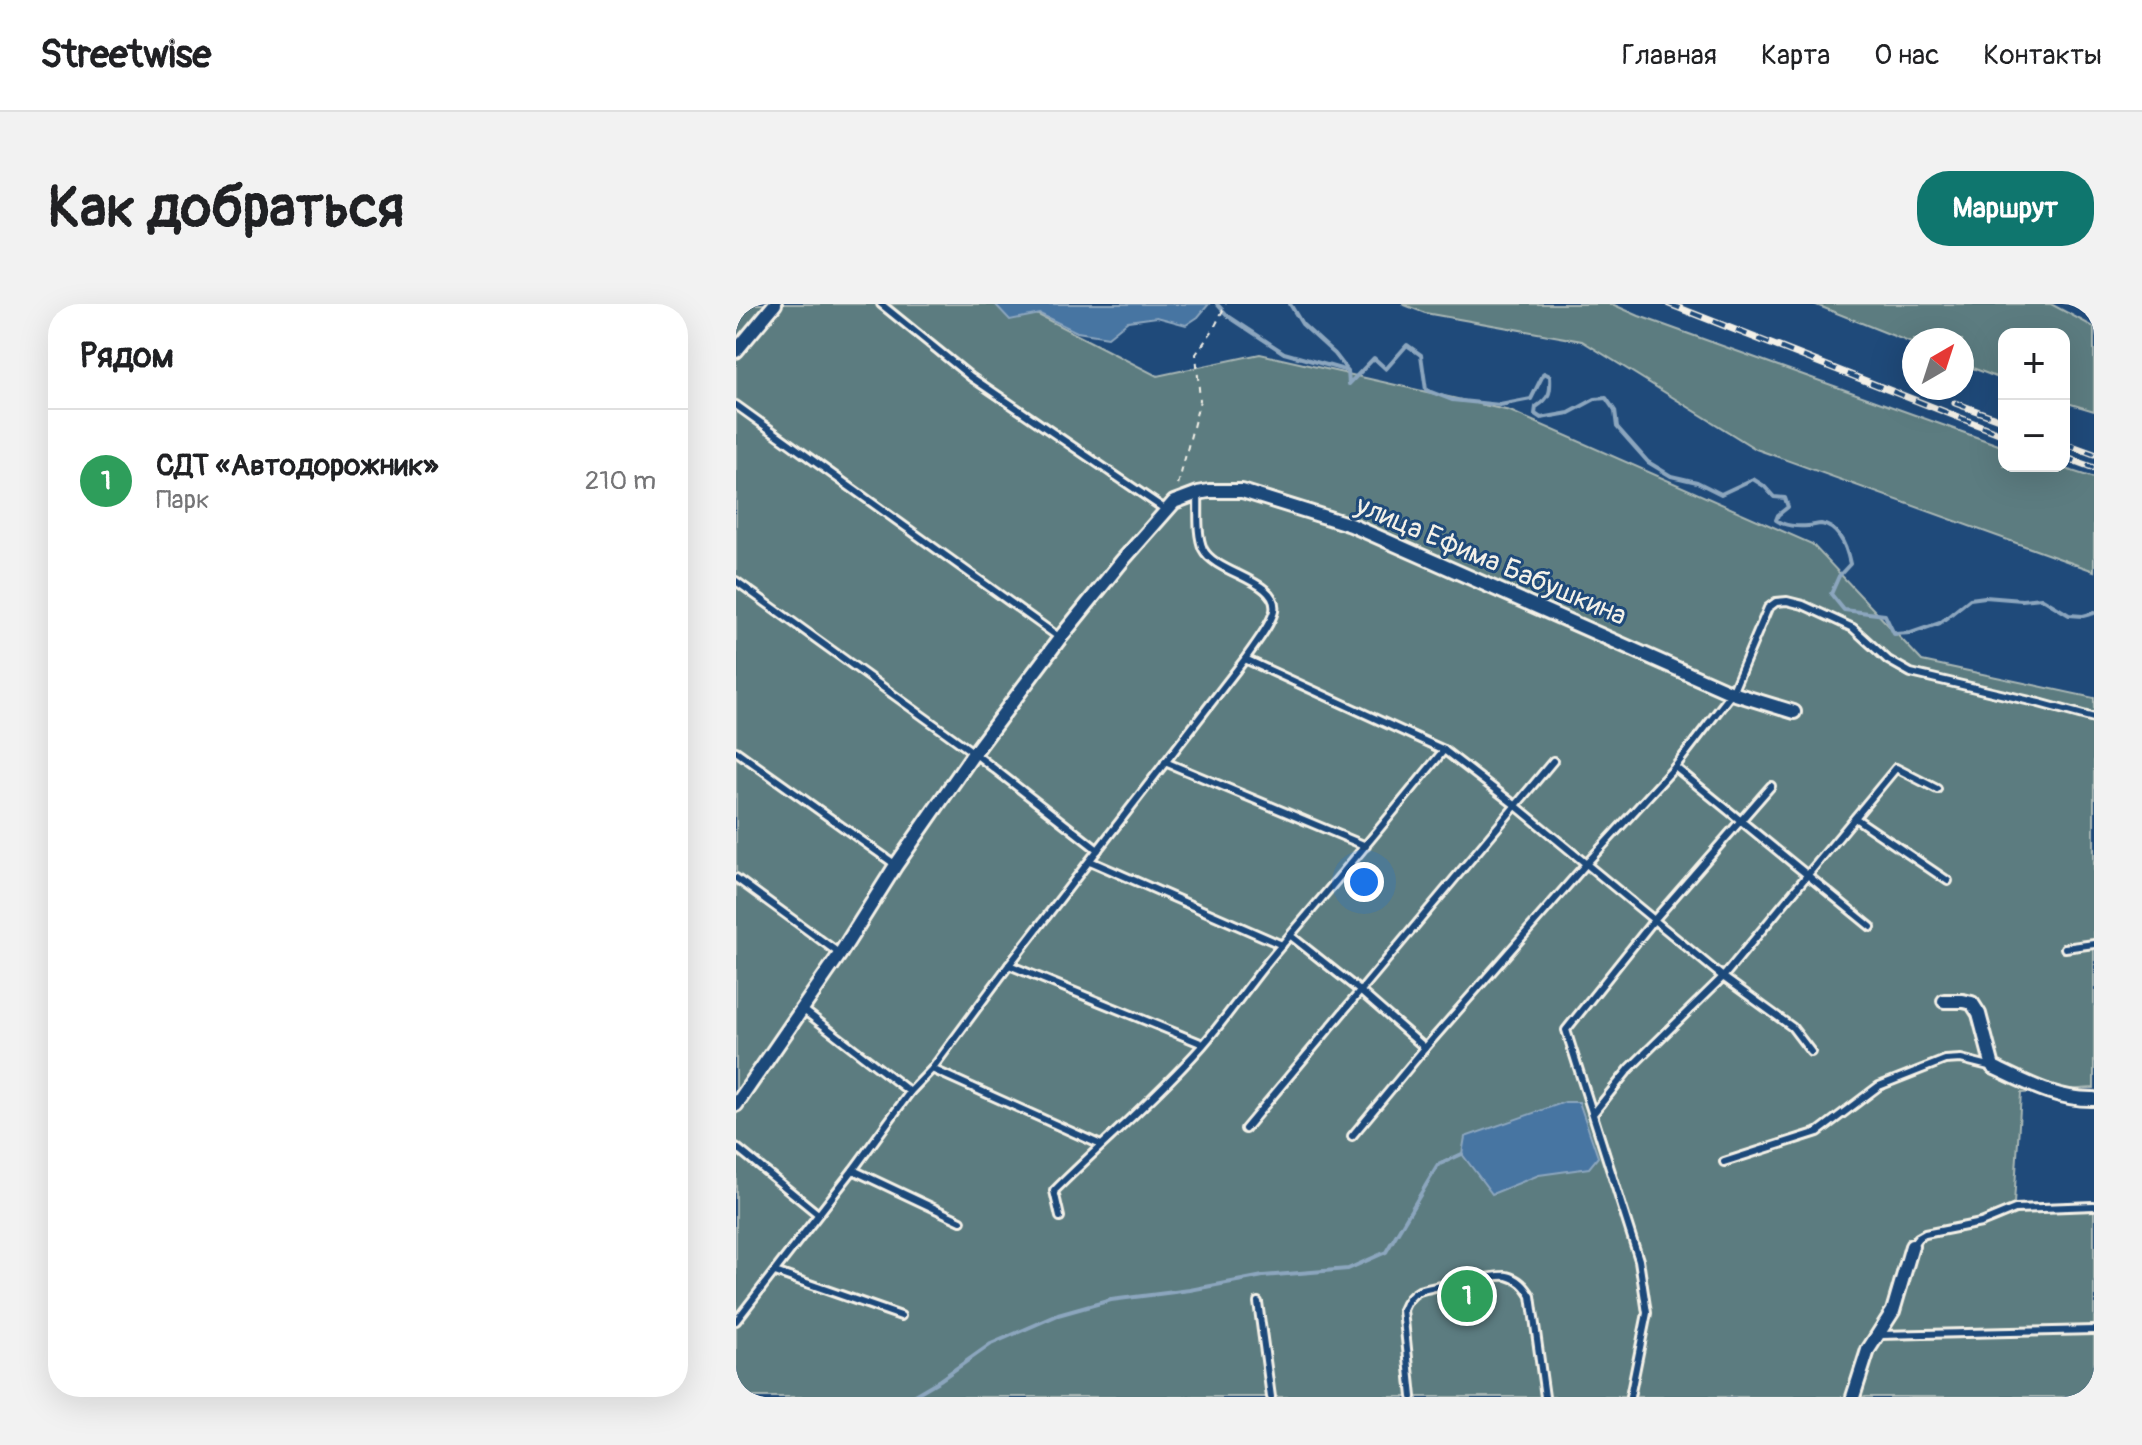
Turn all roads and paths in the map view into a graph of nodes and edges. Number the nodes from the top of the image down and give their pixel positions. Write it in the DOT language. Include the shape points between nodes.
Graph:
graph roads {
  1 [pos="775,304"];
  2 [pos="881,304"];
  3 [pos="1226,306"];
  4 [pos="736,351"];
  5 [pos="736,405"];
  6 [pos="1198,493"];
  7 [pos="1170,506"];
  8 [pos="736,581"];
  9 [pos="1060,638"];
  10 [pos="1245,659"];
  11 [pos="1732,693"];
  12 [pos="1794,712"];
  13 [pos="2094,718"];
  14 [pos="1444,750"];
  15 [pos="736,751"];
  16 [pos="974,753"];
  17 [pos="1553,761"];
  18 [pos="1165,762"];
  19 [pos="1675,767"];
  20 [pos="1771,786"];
  21 [pos="1937,789"];
  22 [pos="1515,805"];
  23 [pos="1855,818"];
  24 [pos="1740,821"];
  25 [pos="1366,846"];
  26 [pos="1098,850"];
  27 [pos="1090,861"];
  28 [pos="1586,864"];
  29 [pos="896,865"];
  30 [pos="1807,874"];
  31 [pos="736,878"];
  32 [pos="1948,881"];
  33 [pos="1654,920"];
  34 [pos="1871,927"];
  35 [pos="1291,936"];
  36 [pos="2094,944"];
  37 [pos="1282,945"];
  38 [pos="2065,948"];
  39 [pos="840,954"];
  40 [pos="1009,965"];
  41 [pos="1723,977"];
  42 [pos="1360,991"];
  43 [pos="1944,1001"];
  44 [pos="801,1008"];
  45 [pos="1203,1044"];
  46 [pos="1425,1048"];
  47 [pos="1811,1052"];
  48 [pos="1993,1067"];
  49 [pos="932,1069"];
  50 [pos="910,1092"];
  51 [pos="2094,1099"];
  52 [pos="737,1100"];
  53 [pos="1593,1114"];
  54 [pos="1245,1129"];
  55 [pos="1352,1136"];
  56 [pos="1101,1145"];
  57 [pos="736,1147"];
  58 [pos="1724,1162"];
  59 [pos="853,1170"];
  60 [pos="2094,1206"];
  61 [pos="818,1214"];
  62 [pos="1060,1217"];
  63 [pos="961,1221"];
  64 [pos="1912,1246"];
  65 [pos="775,1272"];
  66 [pos="1258,1302"];
  67 [pos="901,1316"];
  68 [pos="736,1321"];
  69 [pos="2094,1330"];
  70 [pos="1880,1335"];
  71 [pos="1271,1397"];
  72 [pos="1412,1397"];
  73 [pos="1545,1397"];
  74 [pos="1630,1397"];
  75 [pos="1853,1397"];
  1 -- 4 [label="street"];
  2 -- 7 [label="lane" via="971,377"];
  3 -- 7 [label="path" via="1196,354 1200,400"];
  5 -- 9 [label="lane"];
  6 -- 7 [label="street, улица Ефима Бабушкина"];
  6 -- 10 [label="lane" via="1201,541 1208,556 1263,588 1274,601 1273,616"];
  6 -- 11 [label="street, улица Ефима Бабушкина" via="1242,491 1351,525"];
  7 -- 9 [label="street"];
  8 -- 16 [label="lane"];
  9 -- 16 [label="street"];
  10 -- 14 [label="lane"];
  10 -- 18 [label="lane"];
  11 -- 12 [label="street, улица Ефима Бабушкина"];
  11 -- 13 [label="lane" via="1768,608 1787,601 1853,628 1911,673"];
  11 -- 19 [label="lane"];
  14 -- 22 [label="lane"];
  14 -- 25 [label="lane"];
  15 -- 29 [label="lane"];
  16 -- 26 [label="lane"];
  16 -- 29 [label="street"];
  17 -- 22 [label="lane"];
  18 -- 25 [label="lane"];
  18 -- 26 [label="lane"];
  19 -- 24 [label="lane"];
  19 -- 28 [label="lane"];
  20 -- 24 [label="lane"];
  21 -- 23 [label="lane" via="1896,768"];
  22 -- 28 [label="lane"];
  22 -- 42 [label="lane"];
  23 -- 30 [label="lane"];
  23 -- 32 [label="lane"];
  24 -- 30 [label="lane"];
  24 -- 33 [label="lane"];
  25 -- 35 [label="lane"];
  26 -- 27 [label="lane"];
  27 -- 37 [label="lane"];
  27 -- 40 [label="lane"];
  28 -- 33 [label="lane"];
  28 -- 46 [label="lane"];
  29 -- 39 [label="street"];
  30 -- 34 [label="lane"];
  30 -- 41 [label="lane"];
  31 -- 39 [label="lane"];
  33 -- 41 [label="lane"];
  33 -- 53 [label="lane" via="1566,1030"];
  35 -- 37 [label="lane"];
  35 -- 42 [label="lane"];
  36 -- 38 [label="lane"];
  37 -- 45 [label="lane"];
  39 -- 44 [label="street"];
  40 -- 45 [label="lane"];
  40 -- 49 [label="lane"];
  41 -- 47 [label="lane" via="1792,1027"];
  41 -- 53 [label="lane" via="1629,1069"];
  42 -- 46 [label="lane"];
  42 -- 54 [label="lane"];
  43 -- 48 [label="street" via="1972,1003"];
  44 -- 50 [label="lane"];
  44 -- 52 [label="street"];
  45 -- 56 [label="lane"];
  46 -- 55 [label="lane"];
  48 -- 51 [label="street" via="2040,1089 2077,1100"];
  48 -- 58 [label="lane" via="1945,1060 1879,1086 1818,1132"];
  49 -- 50 [label="lane"];
  49 -- 56 [label="lane"];
  50 -- 59 [label="lane"];
  53 -- 74 [label="lane" via="1639,1260 1647,1313"];
  56 -- 62 [label="lane" via="1054,1191"];
  57 -- 61 [label="lane"];
  59 -- 61 [label="lane"];
  59 -- 63 [label="lane"];
  60 -- 64 [label="lane" via="2015,1209 1981,1223 1925,1234"];
  61 -- 65 [label="lane"];
  64 -- 70 [label="street" via="1893,1311"];
  65 -- 67 [label="lane"];
  65 -- 68 [label="lane"];
  66 -- 71 [label="lane"];
  69 -- 70 [label="lane"];
  70 -- 75 [label="street" via="1868,1350"];
  72 -- 73 [label="lane" via="1406,1303 1419,1292 1501,1275 1518,1281 1531,1296"];
}
